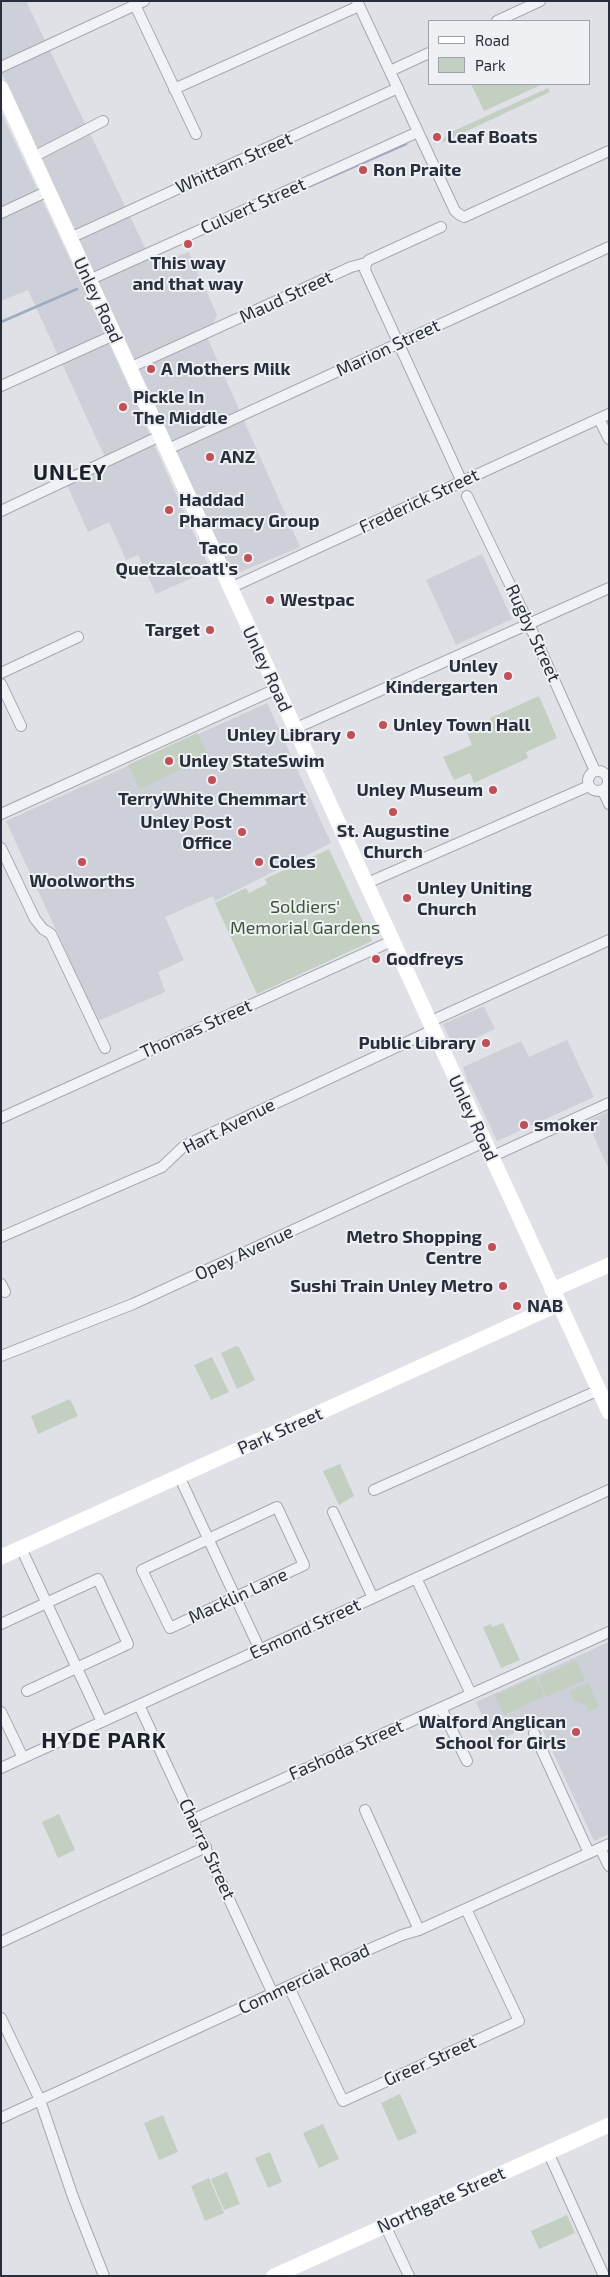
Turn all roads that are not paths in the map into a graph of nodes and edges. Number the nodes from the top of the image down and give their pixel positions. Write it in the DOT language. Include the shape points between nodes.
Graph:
graph roads {
  1 [pos="540,1"];
  2 [pos="140,3"];
  3 [pos="358,4"];
  4 [pos="499,20"];
  5 [pos="428,53"];
  6 [pos="1,67"];
  7 [pos="390,71"];
  8 [pos="1,88"];
  9 [pos="398,88"];
  10 [pos="174,89"];
  11 [pos="103,121"];
  12 [pos="418,132"];
  13 [pos="196,134"];
  14 [pos="609,151"];
  15 [pos="33,157"];
  16 [pos="48,191"];
  17 [pos="1,213"];
  18 [pos="442,227"];
  19 [pos="70,238"];
  20 [pos="609,246"];
  21 [pos="366,263"];
  22 [pos="89,280"];
  23 [pos="114,335"];
  24 [pos="398,344"];
  25 [pos="129,368"];
  26 [pos="1,386"];
  27 [pos="604,416"];
  28 [pos="609,439"];
  29 [pos="163,443"];
  30 [pos="462,482"];
  31 [pos="467,496"];
  32 [pos="1,510"];
  33 [pos="230,588"];
  34 [pos="609,588"];
  35 [pos="529,624"];
  36 [pos="78,637"];
  37 [pos="1,674"];
  38 [pos="1,684"];
  39 [pos="276,689"];
  40 [pos="21,726"];
  41 [pos="294,729"];
  42 [pos="595,771"];
  43 [pos="608,777"];
  44 [pos="589,786"];
  45 [pos="602,790"];
  46 [pos="609,804"];
  47 [pos="1,814"];
  48 [pos="1,848"];
  49 [pos="365,884"];
  50 [pos="609,940"];
  51 [pos="392,941"];
  52 [pos="431,1026"];
  53 [pos="105,1048"];
  54 [pos="609,1104"];
  55 [pos="1,1118"];
  56 [pos="484,1142"];
  57 [pos="490,1156"];
  58 [pos="1,1237"];
  59 [pos="609,1265"];
  60 [pos="552,1290"];
  61 [pos="560,1304"];
  62 [pos="1,1356"];
  63 [pos="599,1390"];
  64 [pos="609,1412"];
  65 [pos="179,1476"];
  66 [pos="374,1490"];
  67 [pos="609,1490"];
  68 [pos="333,1512"];
  69 [pos="208,1539"];
  70 [pos="21,1548"];
  71 [pos="1,1557"];
  72 [pos="416,1578"];
  73 [pos="236,1597"];
  74 [pos="373,1598"];
  75 [pos="47,1603"];
  76 [pos="1,1624"];
  77 [pos="609,1632"];
  78 [pos="260,1650"];
  79 [pos="77,1667"];
  80 [pos="26,1691"];
  81 [pos="471,1694"];
  82 [pos="139,1705"];
  83 [pos="441,1708"];
  84 [pos="1,1712"];
  85 [pos="102,1722"];
  86 [pos="534,1733"];
  87 [pos="23,1758"];
  88 [pos="467,1761"];
  89 [pos="1,1768"];
  90 [pos="365,1810"];
  91 [pos="194,1820"];
  92 [pos="605,1846"];
  93 [pos="206,1847"];
  94 [pos="589,1853"];
  95 [pos="609,1866"];
  96 [pos="466,1909"];
  97 [pos="419,1930"];
  98 [pos="1,1942"];
  99 [pos="289,1986"];
  100 [pos="273,1994"];
  101 [pos="1,2018"];
  102 [pos="40,2100"];
  103 [pos="1,2118"];
  104 [pos="609,2125"];
  105 [pos="548,2152"];
  106 [pos="386,2225"];
  107 [pos="104,2276"];
  108 [pos="274,2276"];
  109 [pos="409,2276"];
  110 [pos="604,2276"];
  1 -- 4 [label="street"];
  2 -- 6 [label="street"];
  2 -- 10 [label="street"];
  3 -- 7 [label="street"];
  3 -- 10 [label="street"];
  5 -- 7 [label="street"];
  7 -- 9 [label="street"];
  8 -- 15 [label="main road, Unley Road"];
  9 -- 12 [label="street"];
  9 -- 19 [label="street, Whittam Street"];
  10 -- 13 [label="street"];
  11 -- 15 [label="street"];
  12 -- 14 [label="street" via="454,211 464,217"];
  12 -- 22 [label="street, Culvert Street"];
  15 -- 16 [label="main road, Unley Road"];
  16 -- 17 [label="street"];
  16 -- 19 [label="main road, Unley Road"];
  18 -- 21 [label="street, Maud Street"];
  19 -- 22 [label="main road, Unley Road"];
  20 -- 24 [label="street, Marion Street"];
  21 -- 24 [label="street" via="365,270"];
  21 -- 25 [label="street, Maud Street"];
  22 -- 23 [label="main road, Unley Road"];
  23 -- 25 [label="main road, Unley Road"];
  23 -- 26 [label="street"];
  24 -- 29 [label="street, Marion Street"];
  24 -- 30 [label="street"];
  25 -- 29 [label="main road, Unley Road"];
  27 -- 28 [label="street"];
  27 -- 30 [label="street, Frederick Street"];
  29 -- 32 [label="street, Marion Street"];
  29 -- 33 [label="main road, Unley Road"];
  30 -- 33 [label="street, Frederick Street"];
  31 -- 35 [label="street, Rugby Street"];
  33 -- 39 [label="main road, Unley Road"];
  34 -- 35 [label="street"];
  35 -- 41 [label="street"];
  35 -- 42 [label="street, Rugby Street"];
  36 -- 37 [label="street"];
  38 -- 40 [label="street"];
  39 -- 41 [label="main road, Unley Road"];
  39 -- 47 [label="street"];
  41 -- 49 [label="main road, Unley Road"];
  42 -- 43 [label="street" via="602,771"];
  42 -- 44 [label="street" via="589,776"];
  43 -- 45 [label="street" via="608,785"];
  44 -- 45 [label="street" via="594,791"];
  44 -- 49 [label="street"];
  45 -- 46 [label="street"];
  48 -- 53 [label="street" via="35,919 51,934"];
  49 -- 51 [label="main road, Unley Road"];
  50 -- 52 [label="street, Hart Avenue"];
  51 -- 52 [label="main road, Unley Road"];
  51 -- 55 [label="street, Thomas Street"];
  52 -- 56 [label="main road, Unley Road"];
  52 -- 58 [label="street, Hart Avenue" via="184,1146 162,1167"];
  54 -- 57 [label="street"];
  56 -- 57 [label="main road, Unley Road"];
  56 -- 62 [label="street, Opey Avenue" via="134,1304"];
  57 -- 60 [label="main road, Unley Road"];
  59 -- 60 [label="main road"];
  60 -- 61 [label="main road, Unley Road"];
  61 -- 63 [label="main road, Unley Road"];
  61 -- 65 [label="main road, Park Street"];
  63 -- 64 [label="main road, Unley Road"];
  63 -- 66 [label="street"];
  65 -- 69 [label="street"];
  65 -- 70 [label="main road, Park Street"];
  67 -- 72 [label="street, Esmond Street"];
  68 -- 74 [label="street"];
  69 -- 73 [label="street"];
  69 -- 73 [label="street, Macklin Lane" via="142,1570 170,1628"];
  69 -- 73 [label="street, Macklin Lane" via="277,1507 304,1565"];
  70 -- 71 [label="main road, Park Street"];
  70 -- 75 [label="street"];
  72 -- 74 [label="street, Esmond Street"];
  72 -- 81 [label="street"];
  73 -- 78 [label="street"];
  74 -- 78 [label="street, Esmond Street"];
  75 -- 76 [label="street"];
  75 -- 79 [label="street"];
  75 -- 79 [label="street" via="98,1579 128,1644"];
  77 -- 81 [label="street, Fashoda Street"];
  78 -- 82 [label="street, Esmond Street"];
  79 -- 80 [label="street"];
  79 -- 85 [label="street"];
  81 -- 83 [label="street, Fashoda Street"];
  82 -- 85 [label="street, Esmond Street"];
  82 -- 91 [label="street, Charra Street"];
  83 -- 88 [label="street"];
  83 -- 91 [label="street, Fashoda Street"];
  84 -- 87 [label="street"];
  85 -- 87 [label="street, Esmond Street"];
  86 -- 94 [label="street"];
  87 -- 89 [label="street, Esmond Street"];
  90 -- 97 [label="street"];
  91 -- 93 [label="street, Charra Street"];
  92 -- 94 [label="street, Commercial Road"];
  92 -- 95 [label="street"];
  93 -- 98 [label="street"];
  93 -- 100 [label="street, Charra Street"];
  94 -- 96 [label="street, Commercial Road"];
  96 -- 97 [label="street, Commercial Road"];
  96 -- 99 [label="street, Greer Street" via="519,2021 343,2101"];
  97 -- 99 [label="street, Commercial Road"];
  99 -- 100 [label="street, Commercial Road"];
  100 -- 102 [label="street, Commercial Road"];
  101 -- 102 [label="street"];
  102 -- 103 [label="street, Commercial Road"];
  102 -- 107 [label="street"];
  104 -- 105 [label="main road, Northgate Street"];
  105 -- 106 [label="main road, Northgate Street"];
  105 -- 110 [label="street"];
  106 -- 108 [label="main road, Northgate Street"];
  106 -- 109 [label="street"];
}
